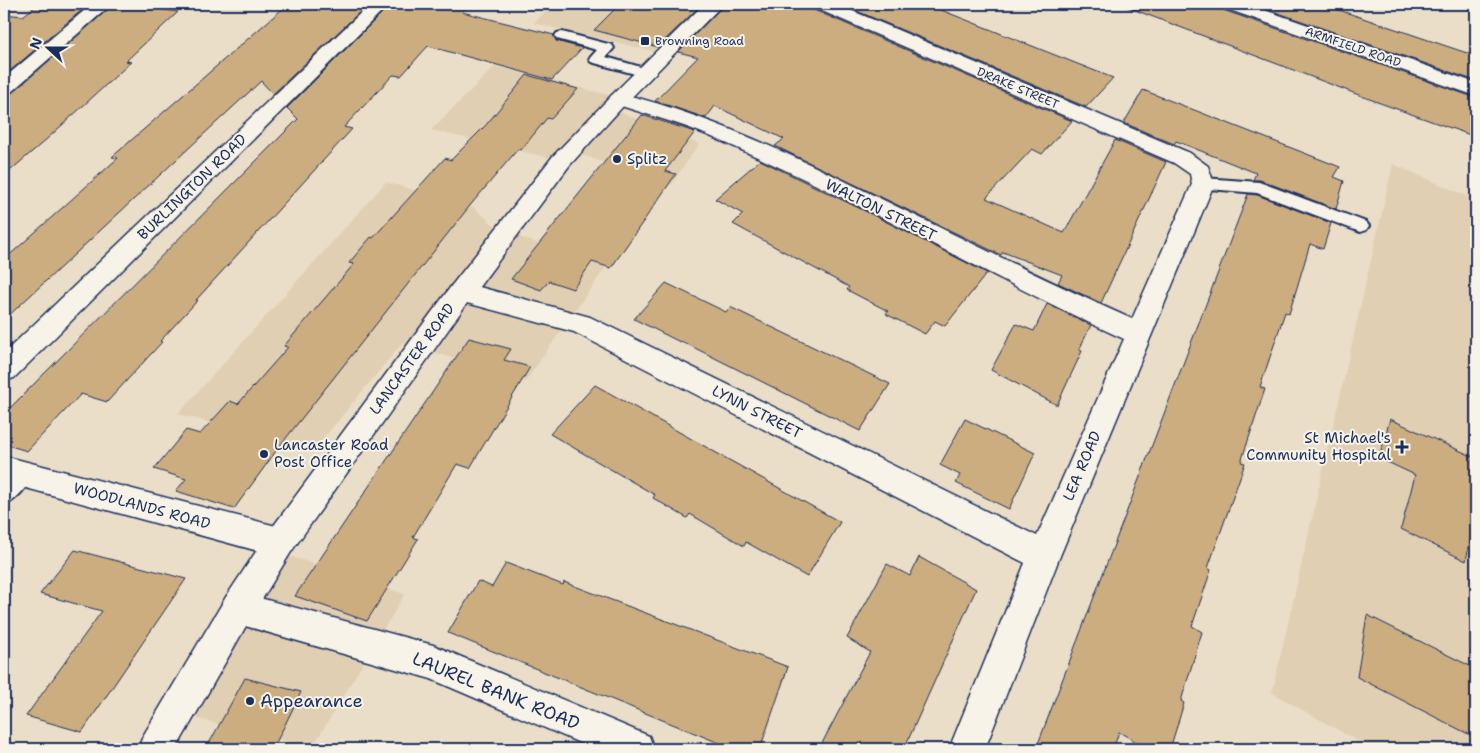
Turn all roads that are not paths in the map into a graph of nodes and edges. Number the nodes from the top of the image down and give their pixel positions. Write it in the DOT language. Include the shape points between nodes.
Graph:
graph roads {
  1 [pos="103,4"];
  2 [pos="380,4"];
  3 [pos="714,4"];
  4 [pos="821,4"];
  5 [pos="1230,4"];
  6 [pos="562,36"];
  7 [pos="646,72"];
  8 [pos="4,88"];
  9 [pos="1476,90"];
  10 [pos="619,99"];
  11 [pos="1203,184"];
  12 [pos="1360,226"];
  13 [pos="461,292"];
  14 [pos="1139,334"];
  15 [pos="4,370"];
  16 [pos="10,480"];
  17 [pos="280,542"];
  18 [pos="1044,556"];
  19 [pos="238,608"];
  20 [pos="156,749"];
  21 [pos="636,749"];
  22 [pos="967,749"];
  1 -- 8 [label="street"];
  2 -- 15 [label="street, BURLINGTON ROAD"];
  3 -- 7 [label="street, LANCASTER ROAD"];
  4 -- 11 [label="street, DRAKE STREET" via="1182,158 1200,171"];
  5 -- 9 [label="street, ARMFIELD ROAD"];
  6 -- 7 [label="lane" via="607,48 596,59"];
  7 -- 10 [label="street, LANCASTER ROAD"];
  10 -- 13 [label="street, LANCASTER ROAD" via="561,161"];
  10 -- 14 [label="street, WALTON STREET" via="718,132"];
  11 -- 12 [label="lane" via="1259,188"];
  11 -- 14 [label="street, LEA ROAD"];
  13 -- 17 [label="street, LANCASTER ROAD"];
  13 -- 18 [label="street, LYNN STREET" via="581,324"];
  14 -- 18 [label="street, LEA ROAD"];
  16 -- 17 [label="street, WOODLANDS ROAD"];
  17 -- 19 [label="street, LANCASTER ROAD"];
  18 -- 22 [label="street, LEA ROAD"];
  19 -- 20 [label="street, LANCASTER ROAD"];
  19 -- 21 [label="street, LAUREL BANK ROAD" via="433,662"];
}
